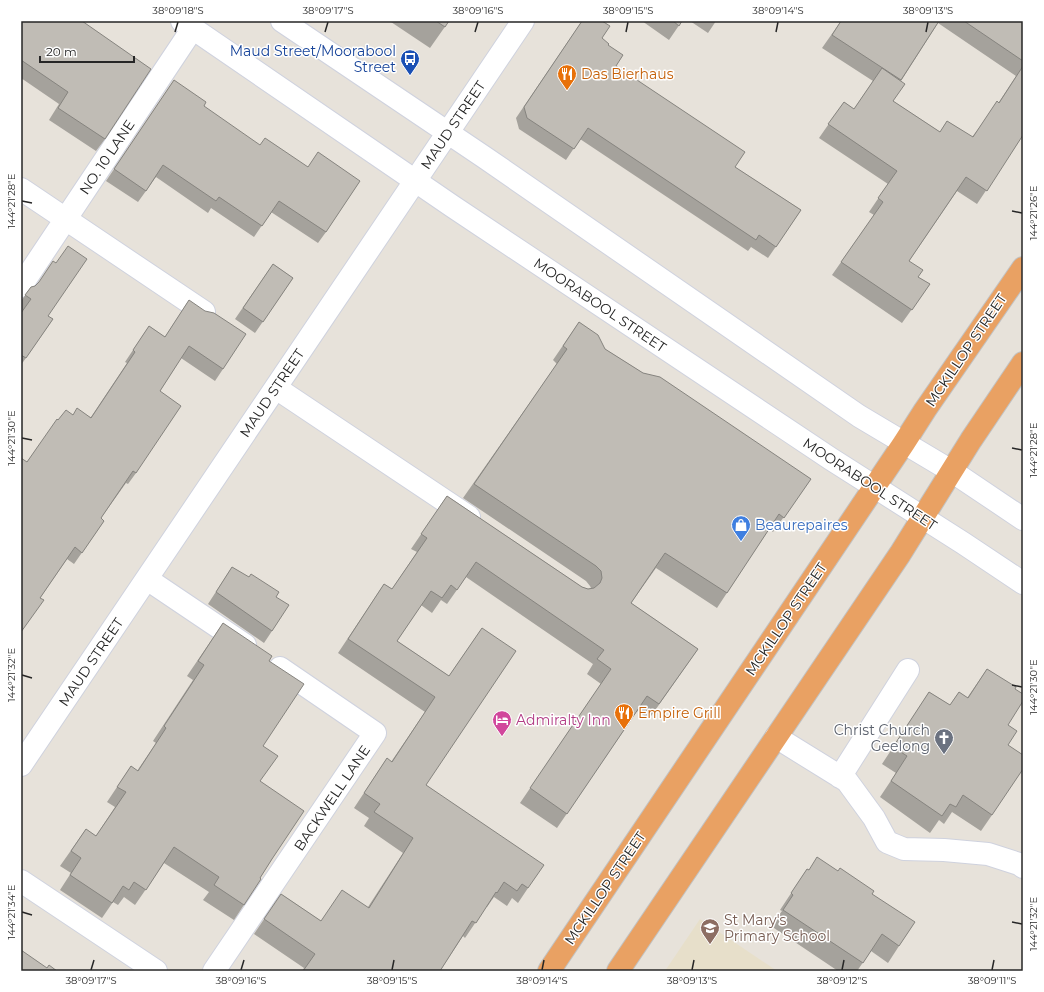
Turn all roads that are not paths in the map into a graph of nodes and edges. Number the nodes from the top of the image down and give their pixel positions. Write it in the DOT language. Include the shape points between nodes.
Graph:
graph roads {
  1 [pos="282,21"];
  2 [pos="523,21"];
  3 [pos="188,25"];
  4 [pos="448,132"];
  5 [pos="415,180"];
  6 [pos="21,189"];
  7 [pos="66,219"];
  8 [pos="1023,268"];
  9 [pos="21,286"];
  10 [pos="204,312"];
  11 [pos="1023,363"];
  12 [pos="276,388"];
  13 [pos="904,443"];
  14 [pos="953,472"];
  15 [pos="874,487"];
  16 [pos="924,518"];
  17 [pos="1023,518"];
  18 [pos="488,530"];
  19 [pos="147,579"];
  20 [pos="1023,583"];
  21 [pos="908,670"];
  22 [pos="776,737"];
  23 [pos="21,765"];
  24 [pos="840,777"];
  25 [pos="1023,867"];
  26 [pos="21,881"];
  27 [pos="156,971"];
  28 [pos="214,971"];
  29 [pos="549,971"];
  30 [pos="618,971"];
  1 -- 4 [label="street"];
  2 -- 4 [label="street, MAUD STREET"];
  3 -- 5 [label="street, MOORABOOL STREET"];
  3 -- 7 [label="street, NO. 10 LANE"];
  4 -- 5 [label="street, MAUD STREET"];
  4 -- 13 [label="street" via="848,409"];
  5 -- 12 [label="street, MAUD STREET"];
  5 -- 15 [label="street, MOORABOOL STREET"];
  6 -- 7 [label="street"];
  7 -- 9 [label="street, NO. 10 LANE"];
  7 -- 10 [label="street"];
  8 -- 13 [label="highway, MCKILLOP STREET"];
  11 -- 14 [label="highway" via="975,434"];
  12 -- 18 [label="street"];
  12 -- 19 [label="street, MAUD STREET"];
  13 -- 14 [label="street"];
  13 -- 15 [label="highway, MCKILLOP STREET"];
  14 -- 16 [label="highway"];
  14 -- 17 [label="street"];
  15 -- 16 [label="street, MOORABOOL STREET"];
  15 -- 29 [label="highway, MCKILLOP STREET"];
  16 -- 20 [label="street, MOORABOOL STREET"];
  16 -- 22 [label="highway"];
  19 -- 23 [label="street, MAUD STREET"];
  19 -- 28 [label="street, BACKWELL LANE" via="375,733"];
  21 -- 24 [label="street"];
  22 -- 24 [label="street"];
  22 -- 30 [label="highway"];
  24 -- 25 [label="street" via="847,781 874,818 887,842 904,849 988,854"];
  26 -- 27 [label="street"];
}
